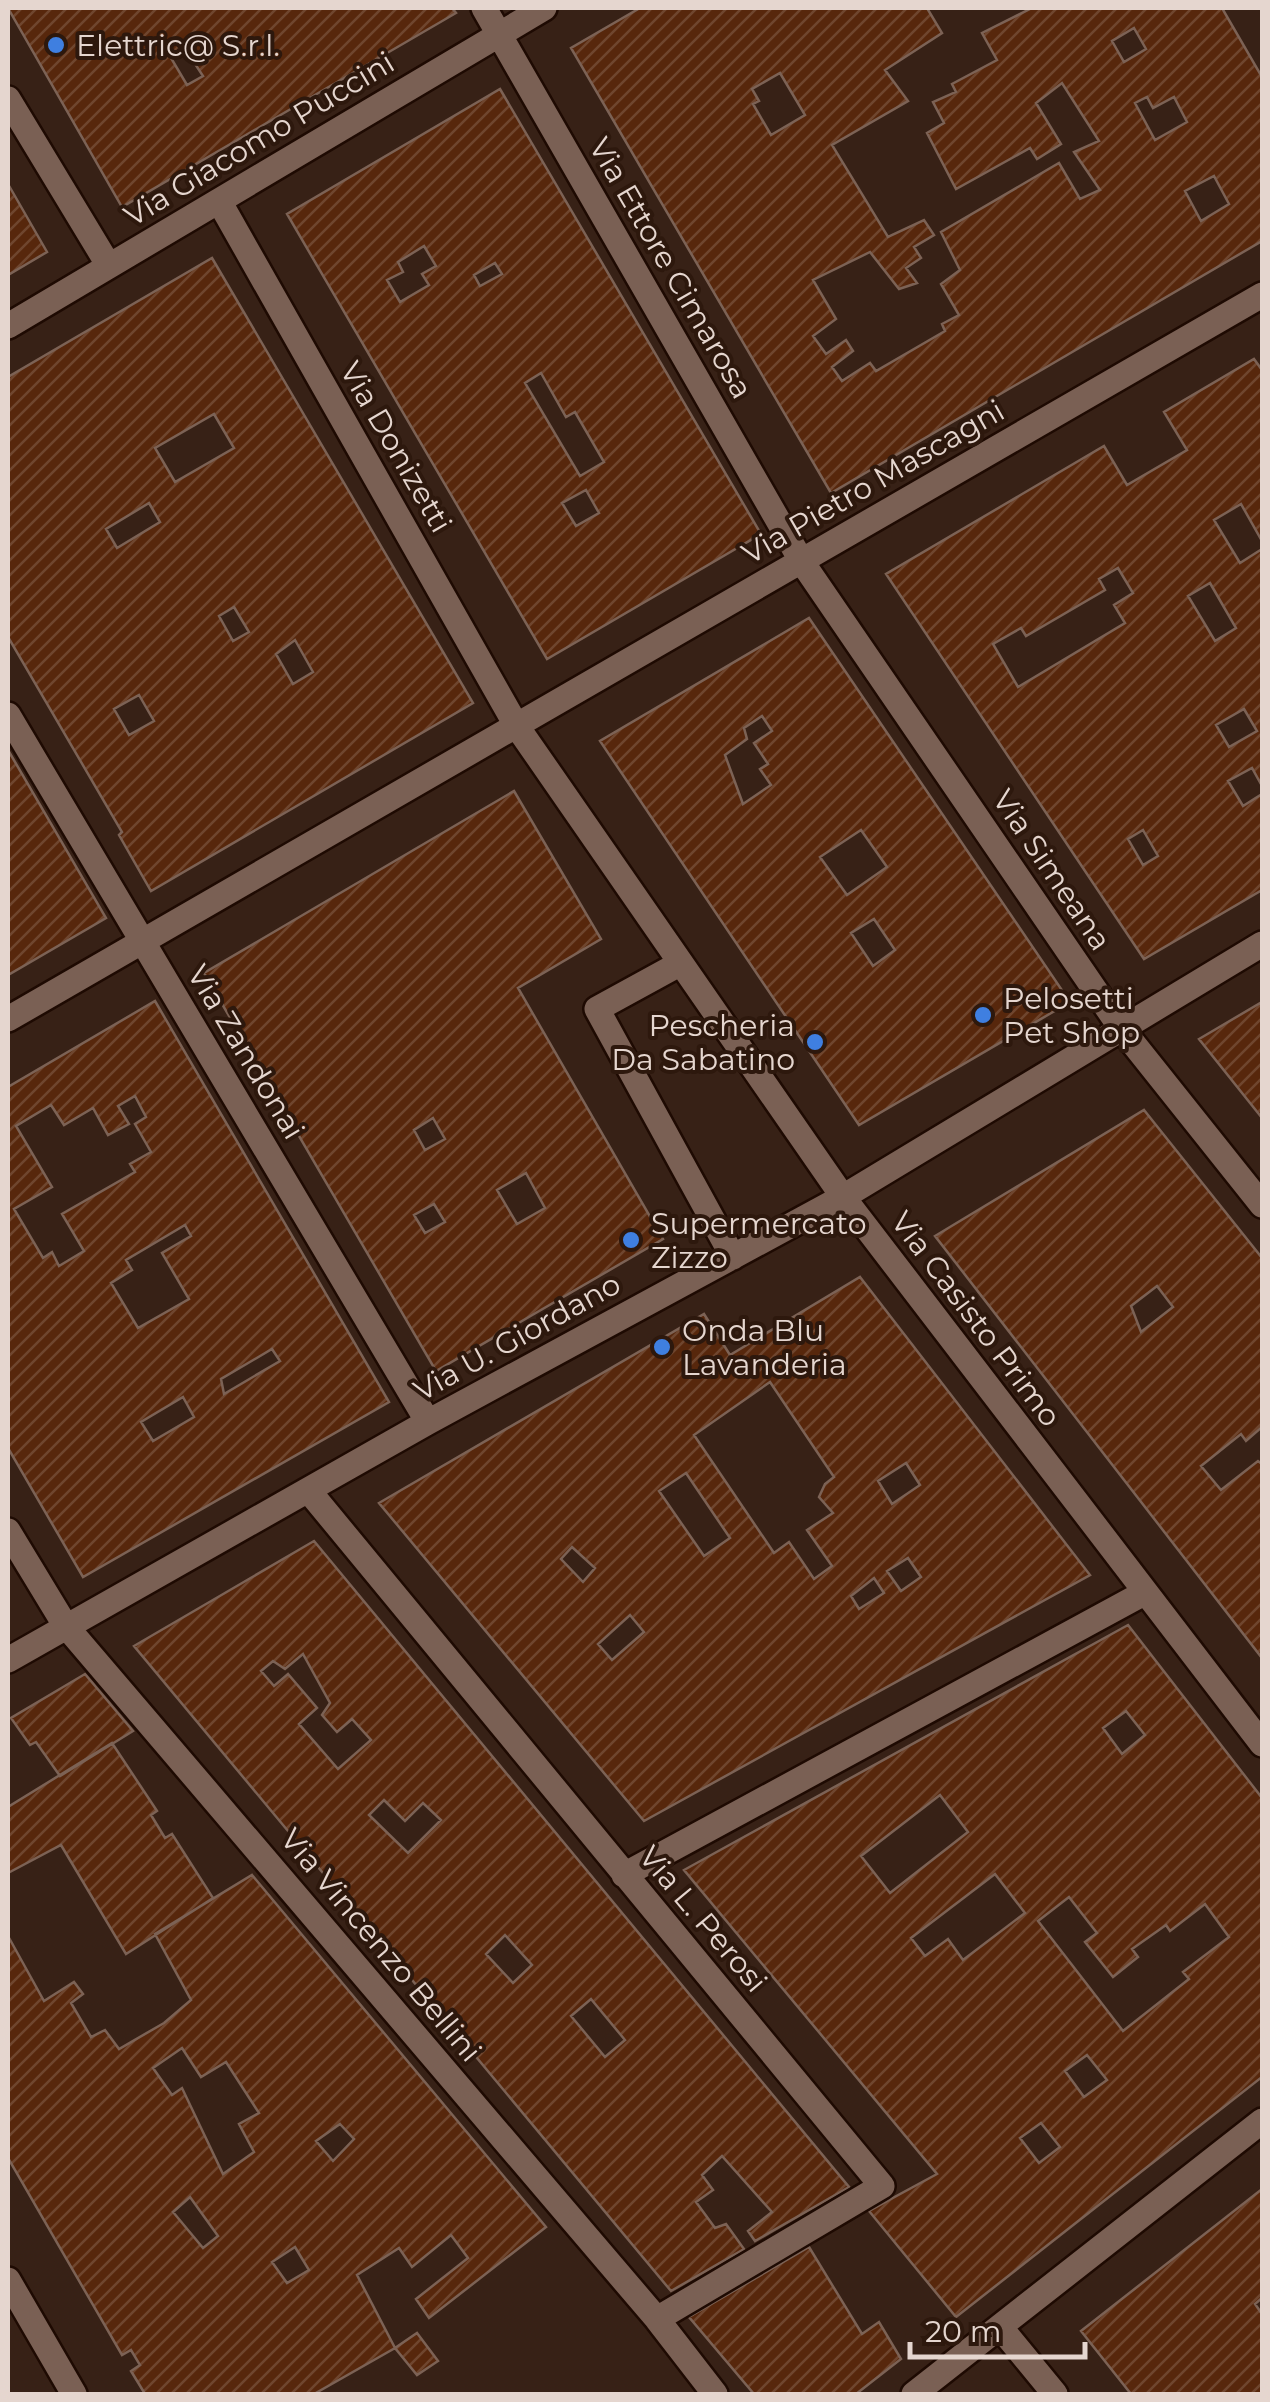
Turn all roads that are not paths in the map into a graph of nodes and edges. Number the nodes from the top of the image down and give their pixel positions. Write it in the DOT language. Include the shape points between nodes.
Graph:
graph roads {
  1 [pos="484,8"];
  2 [pos="544,8"];
  3 [pos="499,34"];
  4 [pos="8,99"];
  5 [pos="219,201"];
  6 [pos="109,266"];
  7 [pos="1261,300"];
  8 [pos="8,326"];
  9 [pos="802,562"];
  10 [pos="8,715"];
  11 [pos="516,725"];
  12 [pos="142,941"];
  13 [pos="1262,944"];
  14 [pos="681,963"];
  15 [pos="8,1019"];
  16 [pos="1122,1028"];
  17 [pos="843,1197"];
  18 [pos="1262,1205"];
  19 [pos="733,1257"];
  20 [pos="428,1422"];
  21 [pos="308,1490"];
  22 [pos="8,1531"];
  23 [pos="1144,1592"];
  24 [pos="65,1626"];
  25 [pos="8,1660"];
  26 [pos="1262,1744"];
  27 [pos="624,1875"];
  28 [pos="1262,2122"];
  29 [pos="8,2280"];
  30 [pos="657,2319"];
  31 [pos="1000,2327"];
  32 [pos="74,2394"];
  33 [pos="715,2394"];
  34 [pos="914,2394"];
  35 [pos="1055,2394"];
  1 -- 3 [label="street, Via Ettore Cimarosa"];
  2 -- 3 [label="street, Via Giacomo Puccini"];
  3 -- 5 [label="street, Via Giacomo Puccini"];
  3 -- 9 [label="street, Via Ettore Cimarosa"];
  4 -- 6 [label="street"];
  5 -- 6 [label="street, Via Giacomo Puccini"];
  5 -- 11 [label="street, Via Donizetti"];
  6 -- 8 [label="street, Via Giacomo Puccini"];
  7 -- 9 [label="street, Via Pietro Mascagni"];
  9 -- 11 [label="street, Via Pietro Mascagni"];
  9 -- 16 [label="street, Via Simeana"];
  10 -- 12 [label="street, Via Zandonai"];
  11 -- 12 [label="street, Via Pietro Mascagni"];
  11 -- 14 [label="street, Via Casisto Primo"];
  12 -- 15 [label="street, Via Pietro Mascagni"];
  12 -- 20 [label="street, Via Zandonai"];
  13 -- 16 [label="street, Via U. Giordano"];
  14 -- 17 [label="street, Via Casisto Primo"];
  14 -- 19 [label="street" via="597,1009"];
  16 -- 17 [label="street, Via U. Giordano"];
  16 -- 18 [label="street, Via Simeana"];
  17 -- 19 [label="street, Via U. Giordano"];
  17 -- 23 [label="street, Via Casisto Primo"];
  19 -- 20 [label="street, Via U. Giordano"];
  20 -- 21 [label="street, Via U. Giordano"];
  21 -- 24 [label="street, Via U. Giordano"];
  21 -- 27 [label="street, Via L. Perosi"];
  22 -- 24 [label="street, Via Vincenzo Bellini"];
  23 -- 26 [label="street, Via Casisto Primo"];
  23 -- 27 [label="street"];
  24 -- 25 [label="street, Via U. Giordano"];
  24 -- 30 [label="street, Via Vincenzo Bellini"];
  27 -- 30 [label="street, Via L. Perosi" via="882,2186"];
  28 -- 31 [label="street"];
  29 -- 32 [label="street"];
  30 -- 33 [label="street, Via Vincenzo Bellini"];
  31 -- 34 [label="street"];
  31 -- 35 [label="street"];
}
